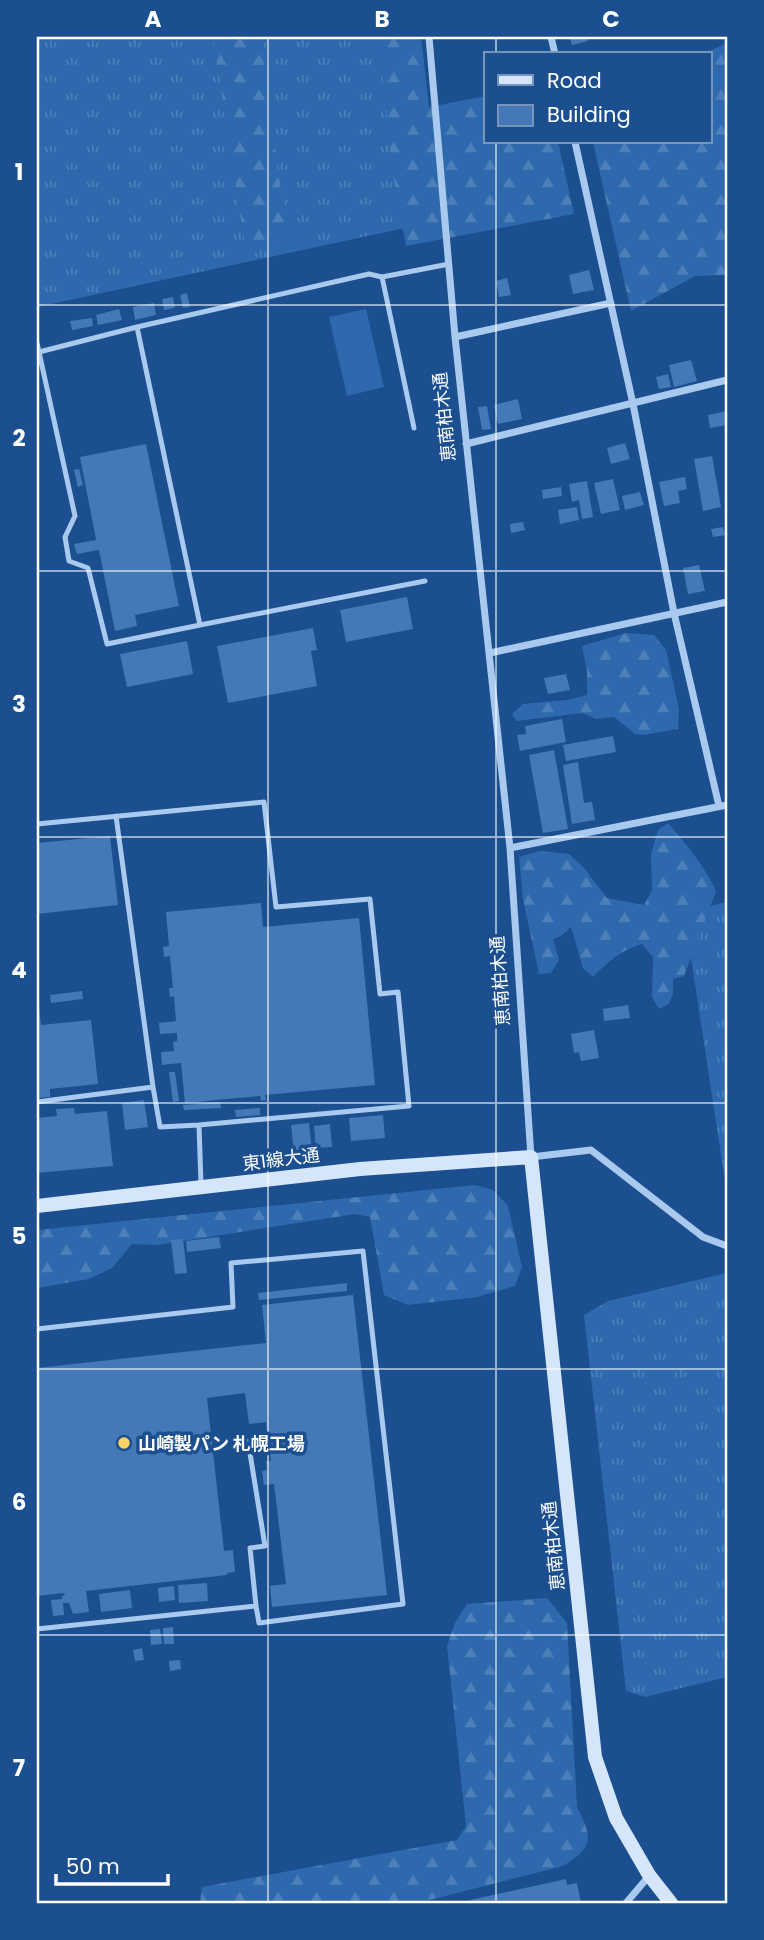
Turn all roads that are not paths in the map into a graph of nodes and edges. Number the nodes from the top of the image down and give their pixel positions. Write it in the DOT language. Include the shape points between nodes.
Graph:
graph roads {
  1 [pos="429,37"];
  2 [pos="575,144"];
  3 [pos="449,264"];
  4 [pos="382,277"];
  5 [pos="611,303"];
  6 [pos="137,327"];
  7 [pos="455,337"];
  8 [pos="37,343"];
  9 [pos="39,352"];
  10 [pos="727,380"];
  11 [pos="633,404"];
  12 [pos="414,428"];
  13 [pos="466,444"];
  14 [pos="425,581"];
  15 [pos="727,602"];
  16 [pos="674,613"];
  17 [pos="200,625"];
  18 [pos="490,653"];
  19 [pos="723,805"];
  20 [pos="116,816"];
  21 [pos="37,824"];
  22 [pos="510,848"];
  23 [pos="153,1087"];
  24 [pos="37,1102"];
  25 [pos="199,1125"];
  26 [pos="531,1157"];
  27 [pos="202,1187"];
  28 [pos="37,1206"];
  29 [pos="727,1246"];
  30 [pos="37,1329"];
  31 [pos="248,1441"];
  32 [pos="257,1606"];
  33 [pos="37,1629"];
  34 [pos="649,1875"];
  35 [pos="626,1903"];
  36 [pos="671,1903"];
  1 -- 3 [label="street, 恵南柏木通"];
  2 -- 5 [label="street"];
  3 -- 4 [label="lane"];
  3 -- 7 [label="street, 恵南柏木通"];
  4 -- 6 [label="lane" via="369,275"];
  4 -- 12 [label="lane"];
  5 -- 7 [label="street"];
  5 -- 11 [label="street"];
  6 -- 9 [label="lane"];
  6 -- 17 [label="lane"];
  7 -- 13 [label="street, 恵南柏木通"];
  8 -- 9 [label="lane"];
  9 -- 17 [label="lane" via="75,516 65,537 69,561 88,568 107,644"];
  10 -- 11 [label="street"];
  11 -- 13 [label="street"];
  11 -- 16 [label="street"];
  13 -- 18 [label="street, 恵南柏木通"];
  14 -- 17 [label="lane"];
  15 -- 16 [label="street"];
  16 -- 18 [label="street"];
  16 -- 19 [label="street"];
  18 -- 22 [label="street, 恵南柏木通"];
  19 -- 22 [label="street"];
  20 -- 21 [label="lane"];
  20 -- 23 [label="lane"];
  20 -- 25 [label="lane" via="264,802 276,907 370,899 380,994 398,992 409,1106"];
  22 -- 26 [label="street, 恵南柏木通"];
  23 -- 24 [label="lane"];
  23 -- 25 [label="lane" via="160,1127"];
  25 -- 27 [label="lane"];
  26 -- 27 [label="street, 東1線大通" via="360,1169"];
  26 -- 29 [label="street" via="591,1150 704,1237"];
  26 -- 34 [label="street, 恵南柏木通" via="595,1757 616,1818"];
  27 -- 28 [label="street, 東1線大通"];
  30 -- 32 [label="lane" via="233,1307 231,1263 363,1251 403,1604 259,1623"];
  31 -- 32 [label="lane" via="265,1546 250,1548"];
  32 -- 33 [label="lane"];
  34 -- 35 [label="street"];
  34 -- 36 [label="street, 恵南柏木通"];
}
